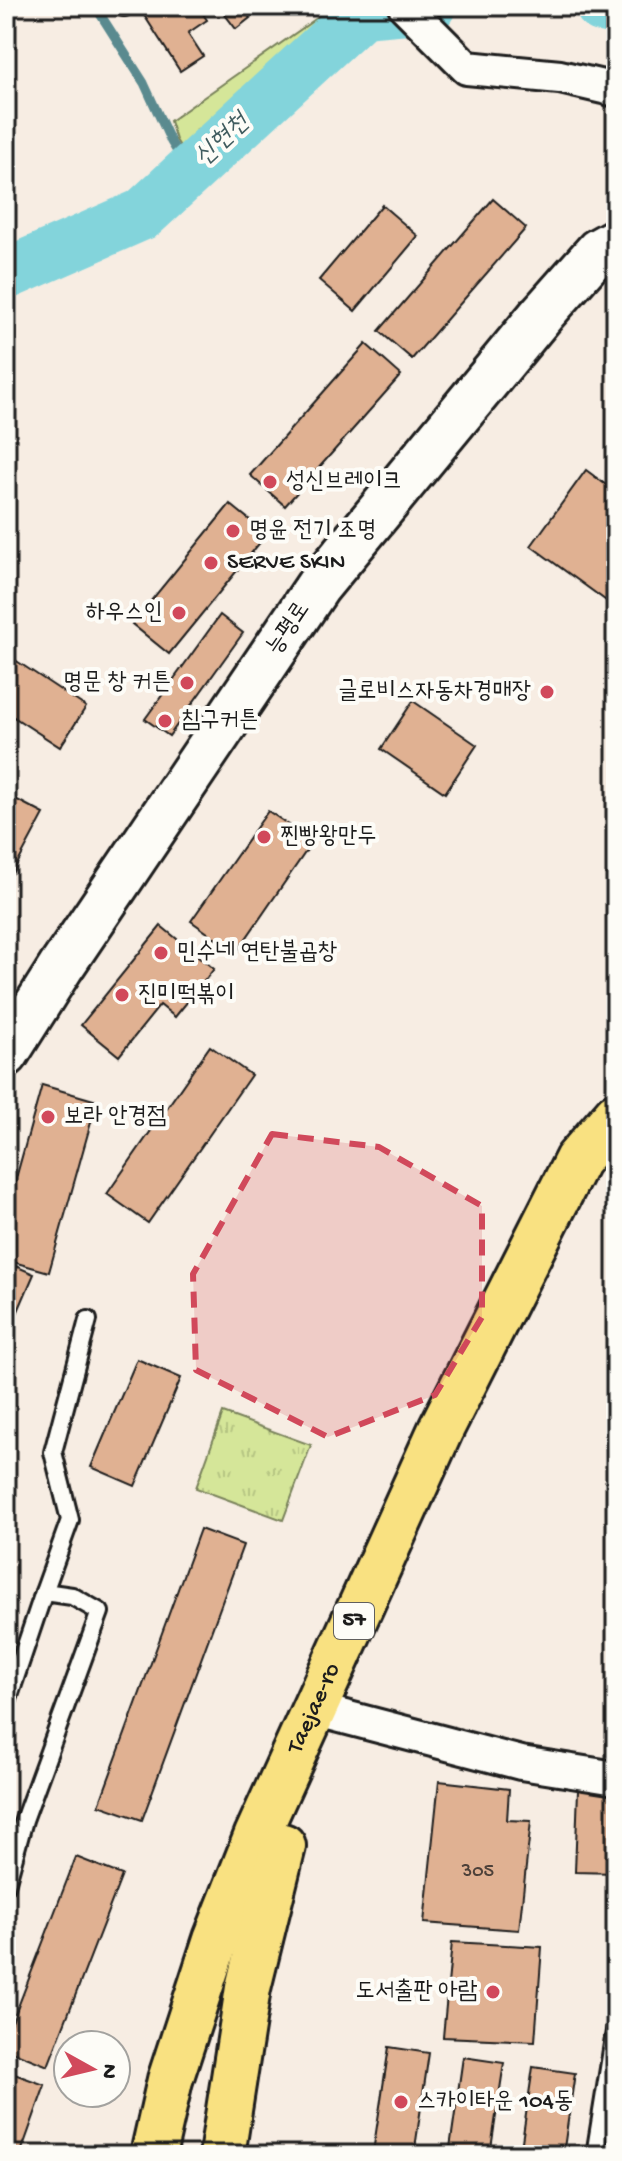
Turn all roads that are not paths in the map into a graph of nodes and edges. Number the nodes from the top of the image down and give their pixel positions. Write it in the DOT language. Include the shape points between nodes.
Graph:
graph roads {
  1 [pos="405,6"];
  2 [pos="616,90"];
  3 [pos="616,241"];
  4 [pos="6,1054"];
  5 [pos="616,1115"];
  6 [pos="616,1149"];
  7 [pos="88,1320"];
  8 [pos="44,1592"];
  9 [pos="6,1705"];
  10 [pos="333,1714"];
  11 [pos="616,1778"];
  12 [pos="270,1841"];
  13 [pos="6,1885"];
  14 [pos="616,2025"];
  15 [pos="130,2155"];
  16 [pos="153,2155"];
  17 [pos="177,2155"];
  18 [pos="222,2155"];
  19 [pos="595,2155"];
  1 -- 2 [label="street" via="467,68 560,77"];
  3 -- 4 [label="main road, 능평로" via="598,251 543,313 318,586"];
  5 -- 12 [label="highway, Taejae-ro / 57" via="577,1160 441,1429"];
  6 -- 10 [label="highway, Taejae-ro / 57" via="599,1169 456,1439"];
  7 -- 8 [label="lane" via="53,1452 70,1520"];
  8 -- 9 [label="lane"];
  8 -- 13 [label="lane" via="72,1596 100,1612 24,1820"];
  10 -- 11 [label="street" via="521,1763"];
  10 -- 12 [label="highway, Taejae-ro / 57"];
  12 -- 15 [label="highway" via="220,1888 164,2034"];
  12 -- 16 [label="highway, Taejae-ro / 57" via="211,1953 170,2080"];
  12 -- 17 [label="highway, Taejae-ro / 57"];
  12 -- 18 [label="highway"];
  14 -- 19 [label="lane"];
}
